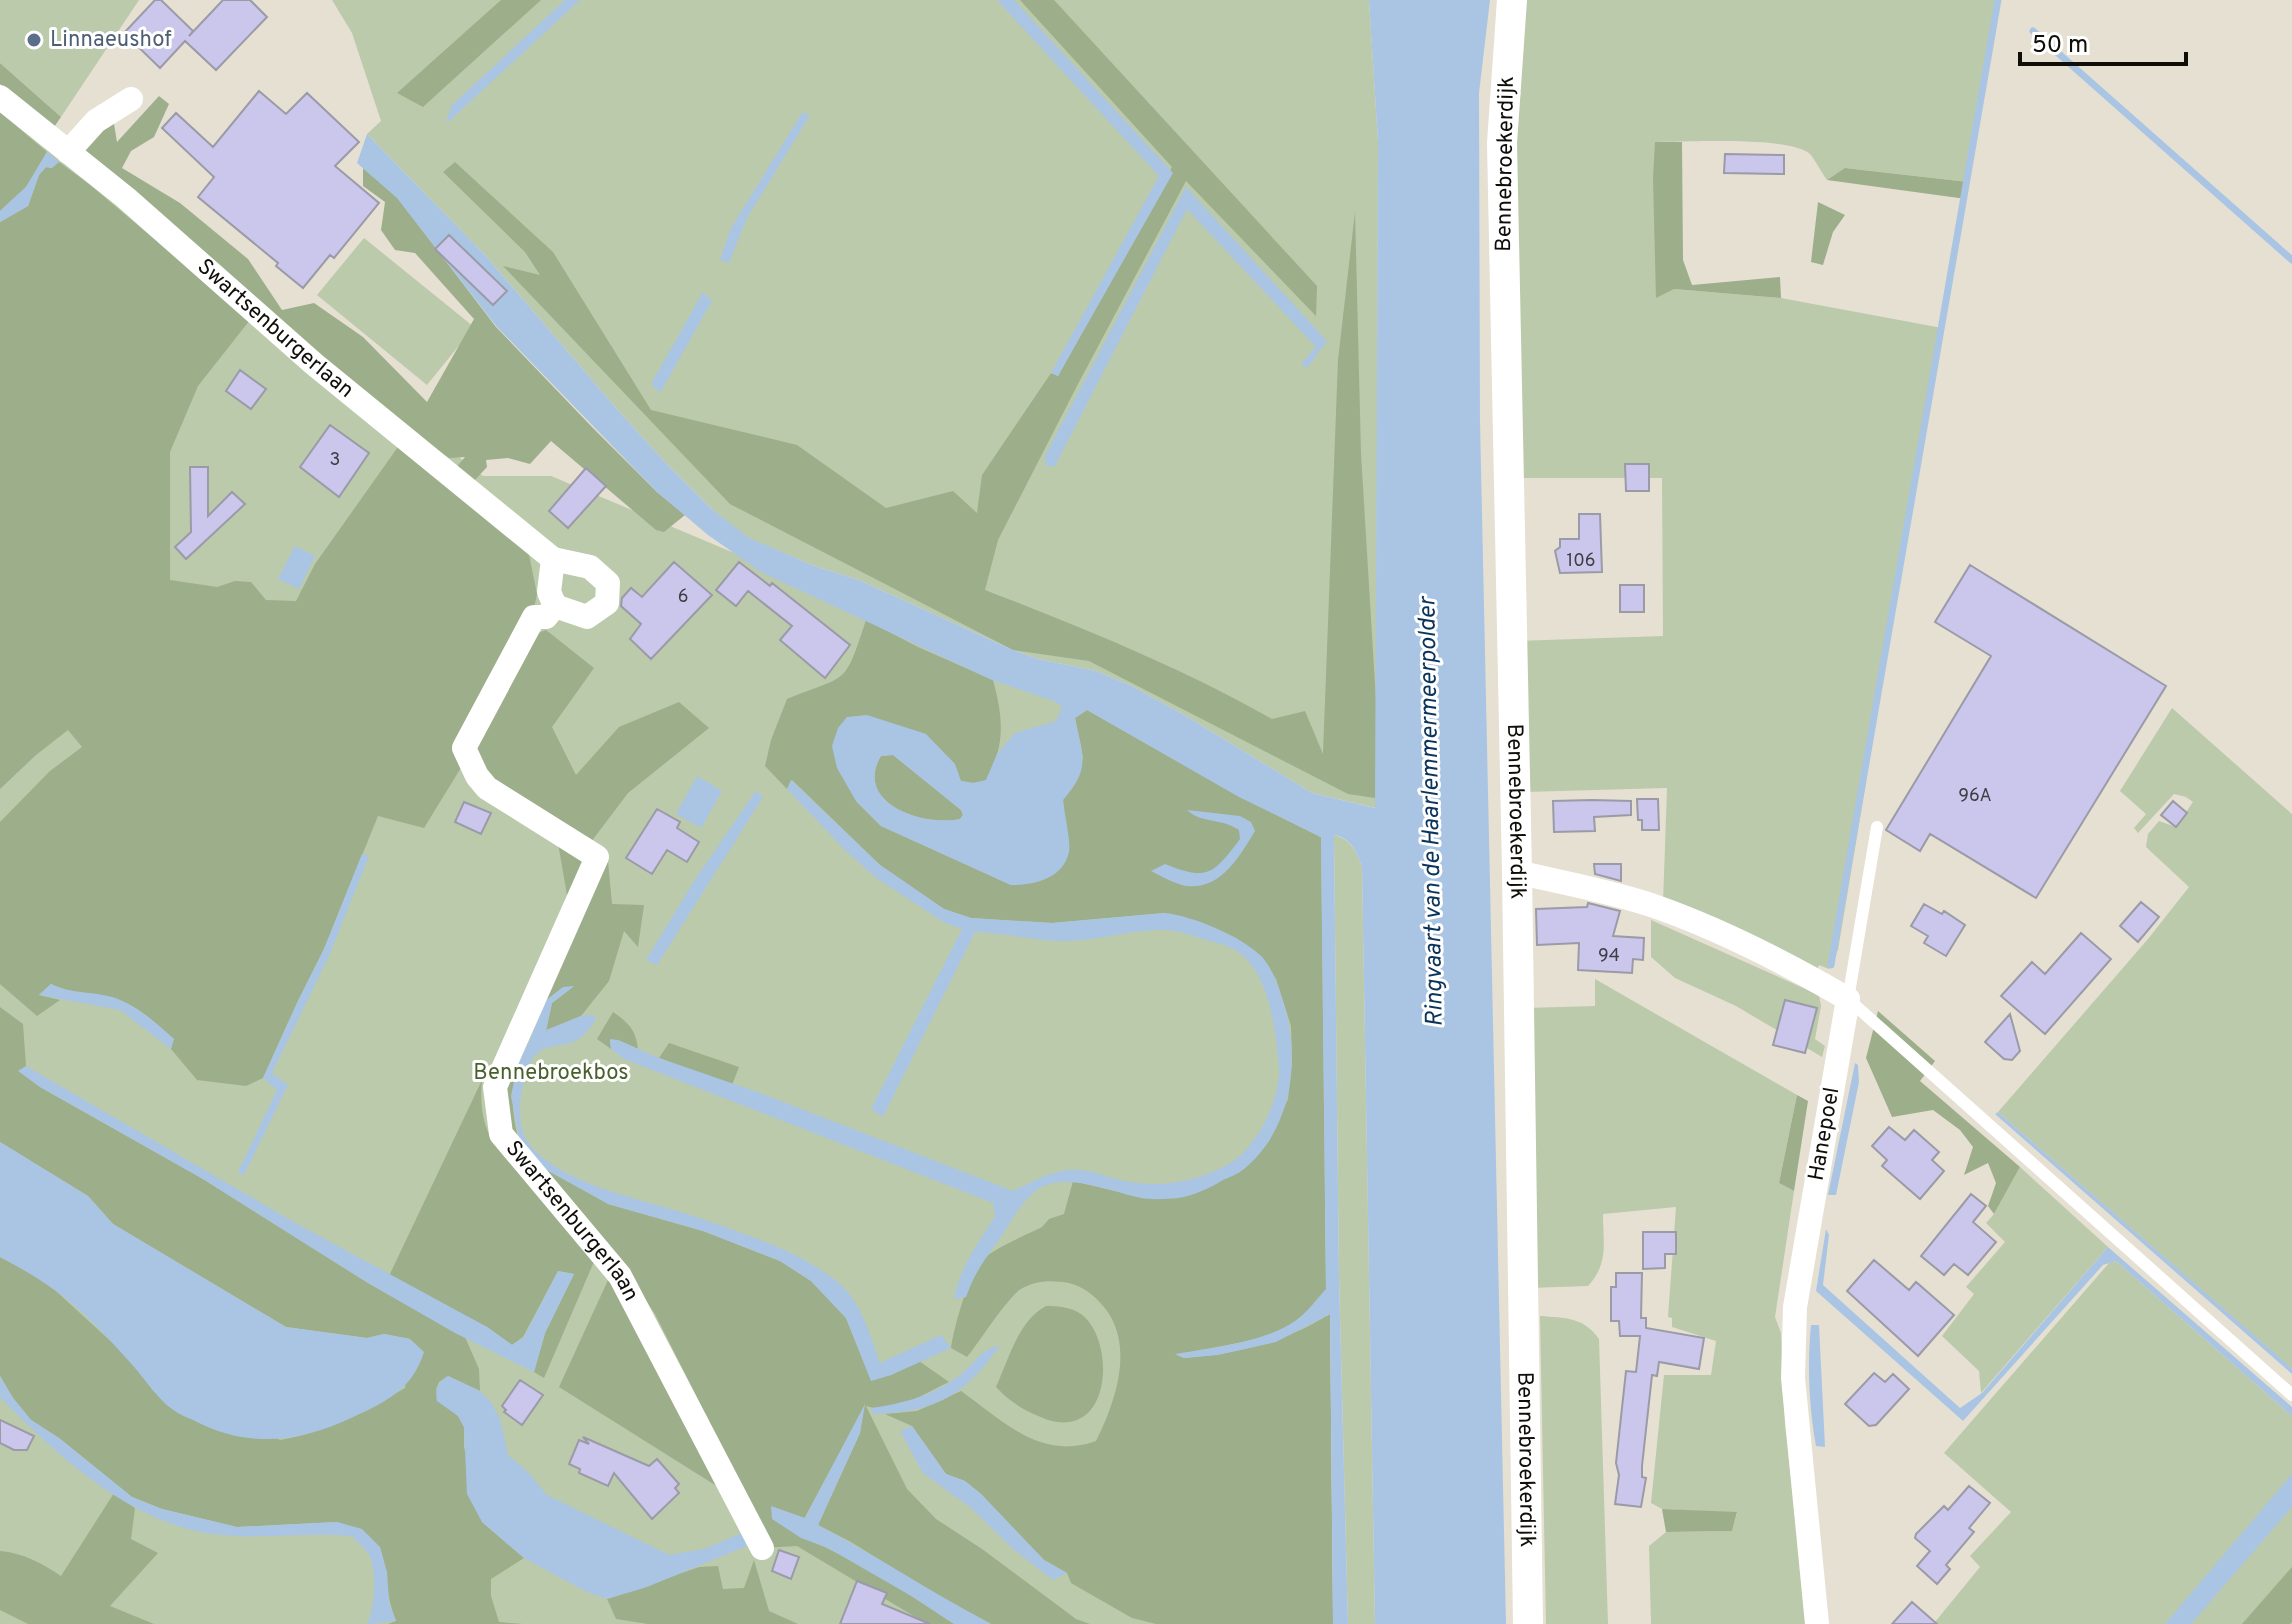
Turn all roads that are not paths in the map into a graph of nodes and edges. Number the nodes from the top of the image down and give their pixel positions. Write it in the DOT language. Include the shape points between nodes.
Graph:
graph roads {
  1 [pos="1512,0"];
  2 [pos="0,97"];
  3 [pos="131,99"];
  4 [pos="68,152"];
  5 [pos="553,559"];
  6 [pos="555,606"];
  7 [pos="1877,827"];
  8 [pos="1517,872"];
  9 [pos="1848,999"];
  10 [pos="2292,1395"];
  11 [pos="762,1548"];
  12 [pos="1528,1624"];
  13 [pos="1817,1624"];
  1 -- 8 [label="street, Bennebroekerdijk" via="1502,143"];
  2 -- 4 [label="street, Swartsenburgerlaan"];
  3 -- 4 [label="street" via="96,121"];
  4 -- 5 [label="street, Swartsenburgerlaan" via="314,364"];
  5 -- 6 [label="street" via="549,592"];
  5 -- 6 [label="street, Swartsenburgerlaan" via="590,567 608,583 607,603 587,617"];
  6 -- 11 [label="street, Swartsenburgerlaan" via="546,617 534,617 464,748 487,788 597,857 495,1087 501,1134 620,1276"];
  7 -- 9 [label="lane"];
  8 -- 9 [label="street" via="1653,906"];
  8 -- 12 [label="street, Bennebroekerdijk"];
  9 -- 10 [label="lane"];
  9 -- 13 [label="street, Hanepoel" via="1795,1307 1793,1378"];
}
